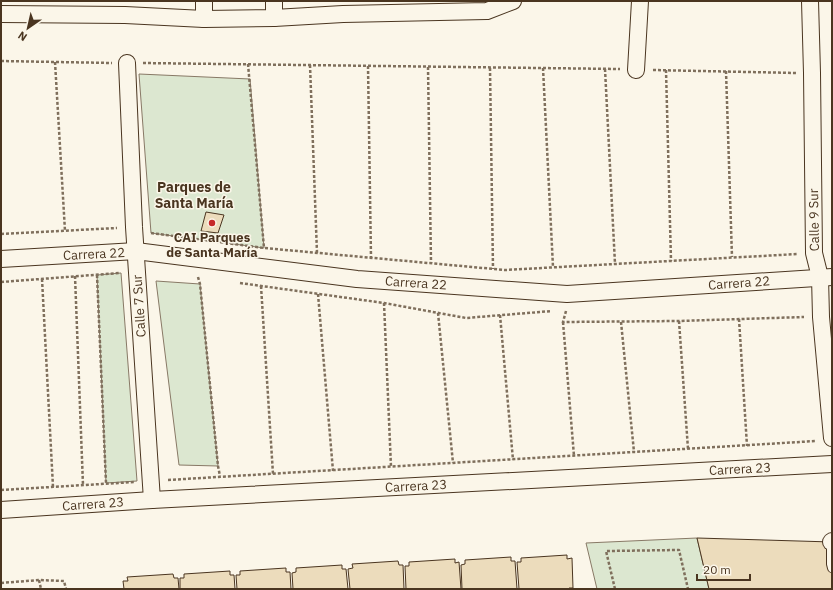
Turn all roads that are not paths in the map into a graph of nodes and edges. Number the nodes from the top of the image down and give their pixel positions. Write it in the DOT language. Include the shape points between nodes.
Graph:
graph roads {
  1 [pos="204,1"];
  2 [pos="274,1"];
  3 [pos="513,1"];
  4 [pos="640,1"];
  5 [pos="810,1"];
  6 [pos="487,6"];
  7 [pos="412,7"];
  8 [pos="125,8"];
  9 [pos="343,8"];
  10 [pos="1,14"];
  11 [pos="274,18"];
  12 [pos="204,19"];
  13 [pos="127,63"];
  14 [pos="636,70"];
  15 [pos="136,251"];
  16 [pos="1,259"];
  17 [pos="826,277"];
  18 [pos="824,440"];
  19 [pos="832,464"];
  20 [pos="152,500"];
  21 [pos="1,510"];
  22 [pos="832,541"];
  23 [pos="832,568"];
  1 -- 12 [label="street"];
  2 -- 11 [label="street"];
  3 -- 6 [label="street"];
  4 -- 14 [label="street"];
  5 -- 17 [label="street, Calle 9 Sur" via="814,253"];
  6 -- 7 [label="street"];
  7 -- 9 [label="street"];
  8 -- 10 [label="street"];
  8 -- 12 [label="street"];
  9 -- 11 [label="street"];
  11 -- 12 [label="street"];
  13 -- 15 [label="street, Calle 7 Sur"];
  15 -- 16 [label="street, Carrera 22"];
  15 -- 17 [label="street, Carrera 22" via="357,279 567,294"];
  15 -- 20 [label="street, Calle 7 Sur"];
  17 -- 18 [label="street, Calle 9 Sur" via="821,316"];
  19 -- 20 [label="street, Carrera 23"];
  20 -- 21 [label="street, Carrera 23"];
  22 -- 23 [label="lane"];
}
